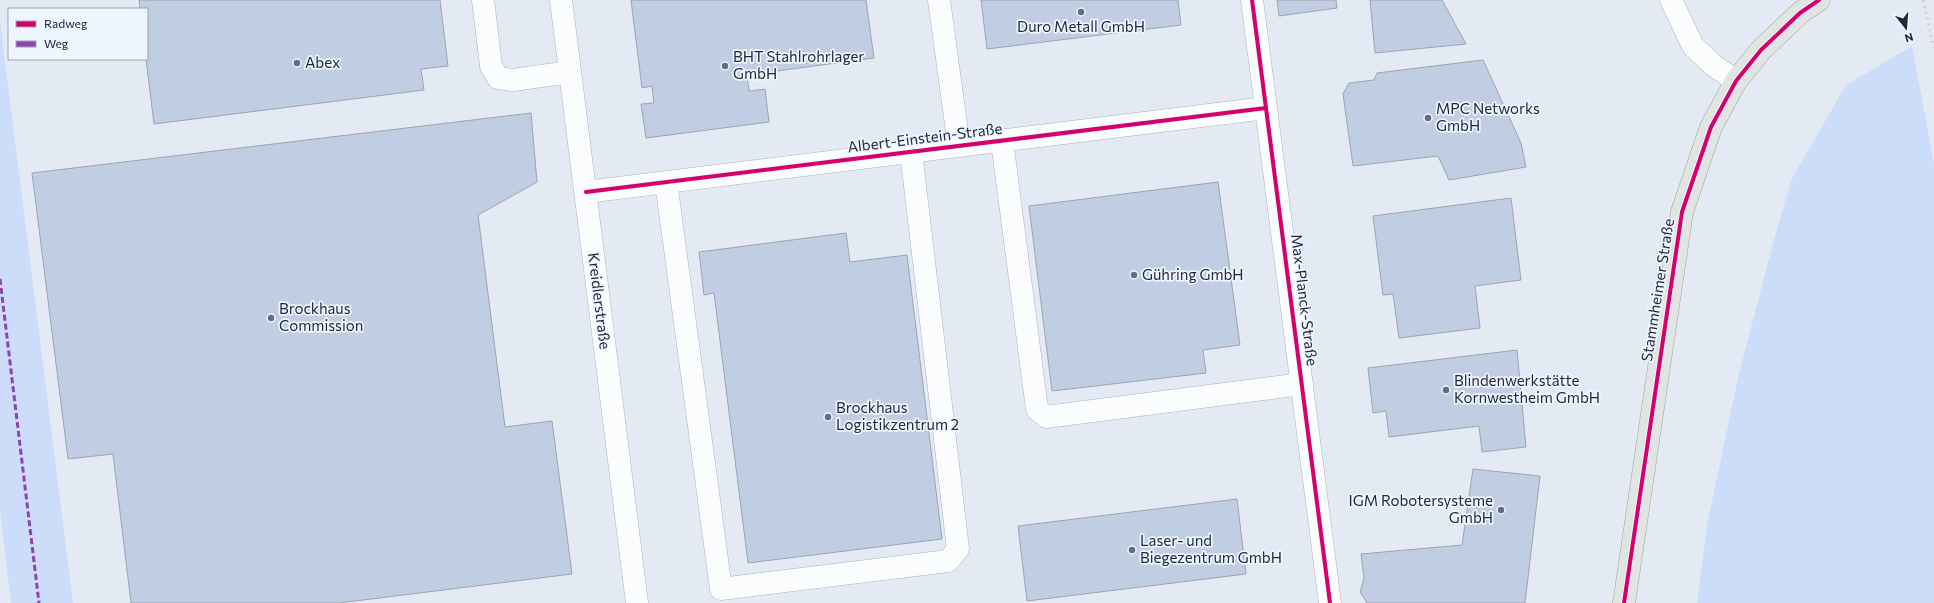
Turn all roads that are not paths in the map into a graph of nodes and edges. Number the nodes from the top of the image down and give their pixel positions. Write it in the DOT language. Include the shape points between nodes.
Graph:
graph roads {
  1 [pos="483,0"];
  2 [pos="561,0"];
  3 [pos="939,0"];
  4 [pos="1252,0"];
  5 [pos="1671,0"];
  6 [pos="1819,0"];
  7 [pos="570,72"];
  8 [pos="1736,81"];
  9 [pos="1266,108"];
  10 [pos="1002,141"];
  11 [pos="959,146"];
  12 [pos="911,152"];
  13 [pos="666,182"];
  14 [pos="586,192"];
  15 [pos="1302,384"];
  16 [pos="633,603"];
  17 [pos="1330,603"];
  18 [pos="1624,603"];
  1 -- 7 [label="street" via="491,66 498,78 513,80"];
  2 -- 7 [label="street, Kreidlerstraße"];
  3 -- 11 [label="street"];
  4 -- 9 [label="street, Max-Planck-Straße"];
  5 -- 8 [label="street" via="1693,46 1712,65"];
  6 -- 8 [label="main road, Stammheimer Straße" via="1800,13 1760,50"];
  7 -- 14 [label="street, Kreidlerstraße"];
  8 -- 18 [label="main road, Stammheimer Straße" via="1712,127 1682,212"];
  9 -- 10 [label="street, Albert-Einstein-Straße"];
  9 -- 15 [label="street, Max-Planck-Straße"];
  10 -- 11 [label="street, Albert-Einstein-Straße"];
  10 -- 15 [label="street" via="1037,409 1046,417"];
  11 -- 12 [label="street, Albert-Einstein-Straße"];
  12 -- 13 [label="street, Albert-Einstein-Straße"];
  12 -- 13 [label="street" via="958,549 948,561 721,589"];
  13 -- 14 [label="street, Albert-Einstein-Straße"];
  14 -- 16 [label="street, Kreidlerstraße"];
  15 -- 17 [label="street, Max-Planck-Straße"];
}
